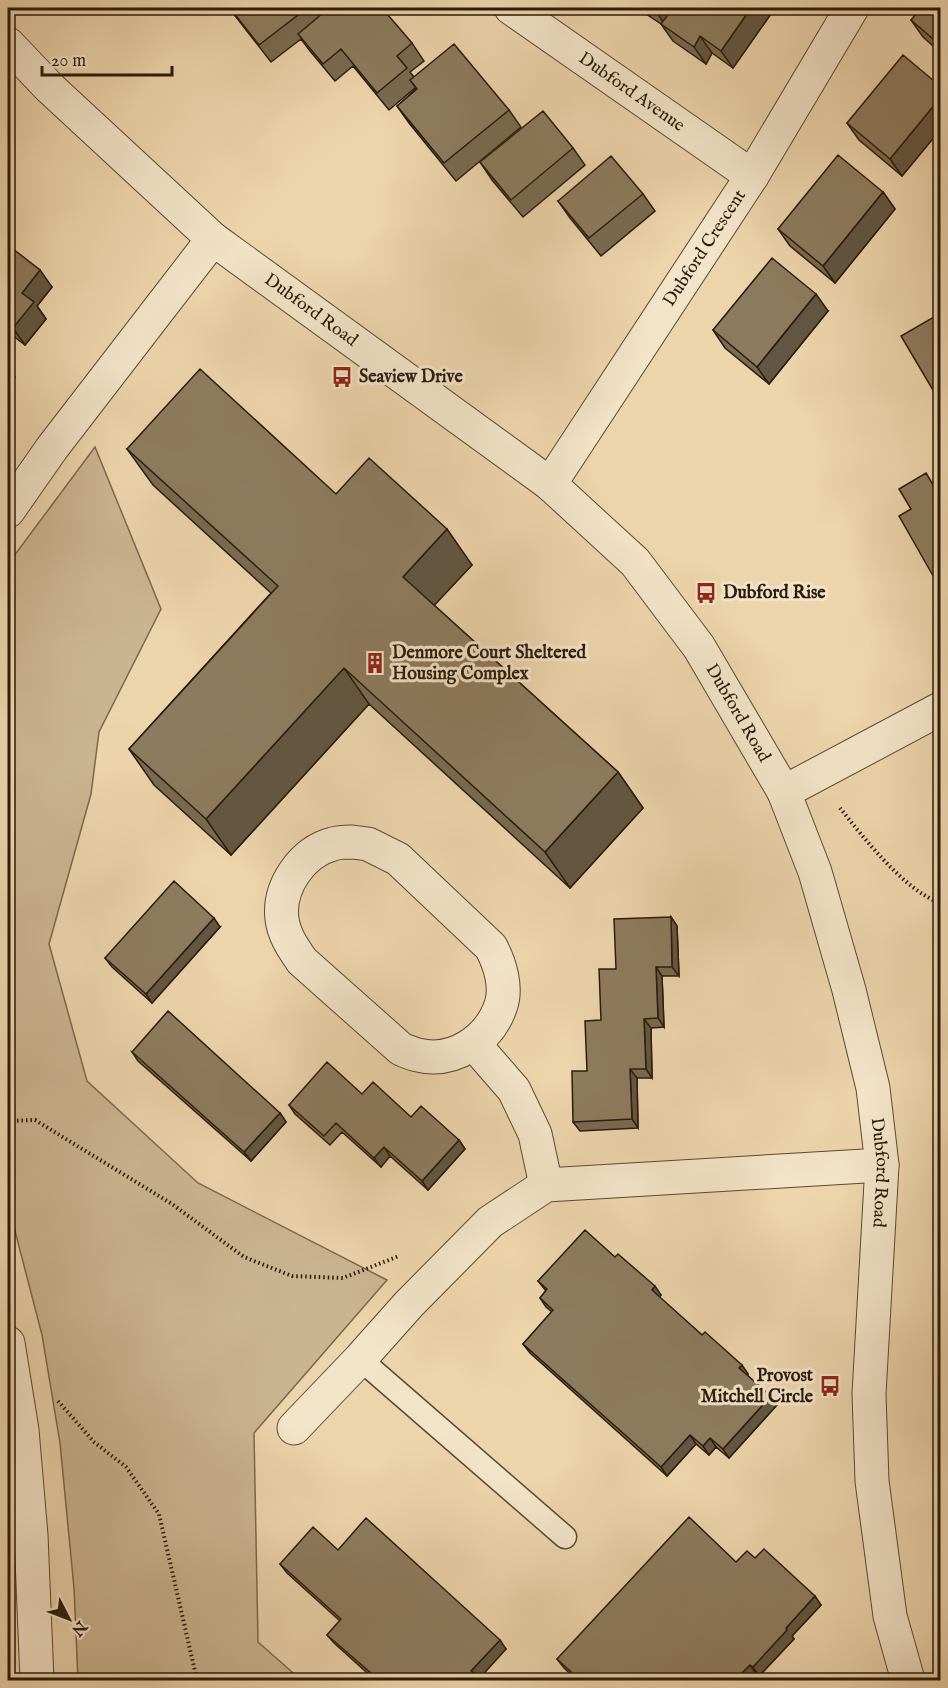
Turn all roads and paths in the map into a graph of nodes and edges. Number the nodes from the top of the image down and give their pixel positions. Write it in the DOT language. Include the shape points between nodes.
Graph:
graph roads {
  1 [pos="511,8"];
  2 [pos="852,8"];
  3 [pos="8,44"];
  4 [pos="752,176"];
  5 [pos="213,239"];
  6 [pos="550,484"];
  7 [pos="8,511"];
  8 [pos="940,709"];
  9 [pos="814,777"];
  10 [pos="784,792"];
  11 [pos="940,903"];
  12 [pos="474,1044"];
  13 [pos="8,1121"];
  14 [pos="882,1165"];
  15 [pos="546,1185"];
  16 [pos="440,1271"];
  17 [pos="8,1343"];
  18 [pos="360,1359"];
  19 [pos="53,1395"];
  20 [pos="294,1428"];
  21 [pos="565,1537"];
  22 [pos="38,1680"];
  23 [pos="197,1680"];
  24 [pos="908,1680"];
  1 -- 4 [label="street, Dubford Avenue"];
  2 -- 4 [label="street, Dubford Crescent"];
  3 -- 5 [label="street, Dubford Road"];
  4 -- 6 [label="street, Dubford Crescent"];
  5 -- 6 [label="street, Dubford Road"];
  5 -- 7 [label="street"];
  6 -- 10 [label="street, Dubford Road" via="634,562 649,581 699,647"];
  8 -- 9 [label="street"];
  9 -- 10 [label="street"];
  9 -- 11 [label="path" via="903,880"];
  10 -- 14 [label="street, Dubford Road" via="815,872 849,990 873,1088"];
  12 -- 12 [label="street" via="435,1057 401,1049 302,961 292,948 282,920 288,883 301,863 333,844 368,844 398,859 491,947 503,983 502,1004 490,1028"];
  12 -- 15 [label="street" via="514,1090 535,1134"];
  13 -- 16 [label="path" via="35,1120 172,1204 244,1257 292,1276 343,1278 415,1250"];
  14 -- 15 [label="street"];
  14 -- 24 [label="street, Dubford Road" via="869,1394 872,1481 890,1616"];
  15 -- 16 [label="street" via="490,1222"];
  16 -- 18 [label="street"];
  17 -- 22 [label="street" via="22,1430"];
  18 -- 20 [label="street"];
  18 -- 21 [label="lane"];
  19 -- 23 [label="path" via="94,1442 126,1467 159,1514"];
}
